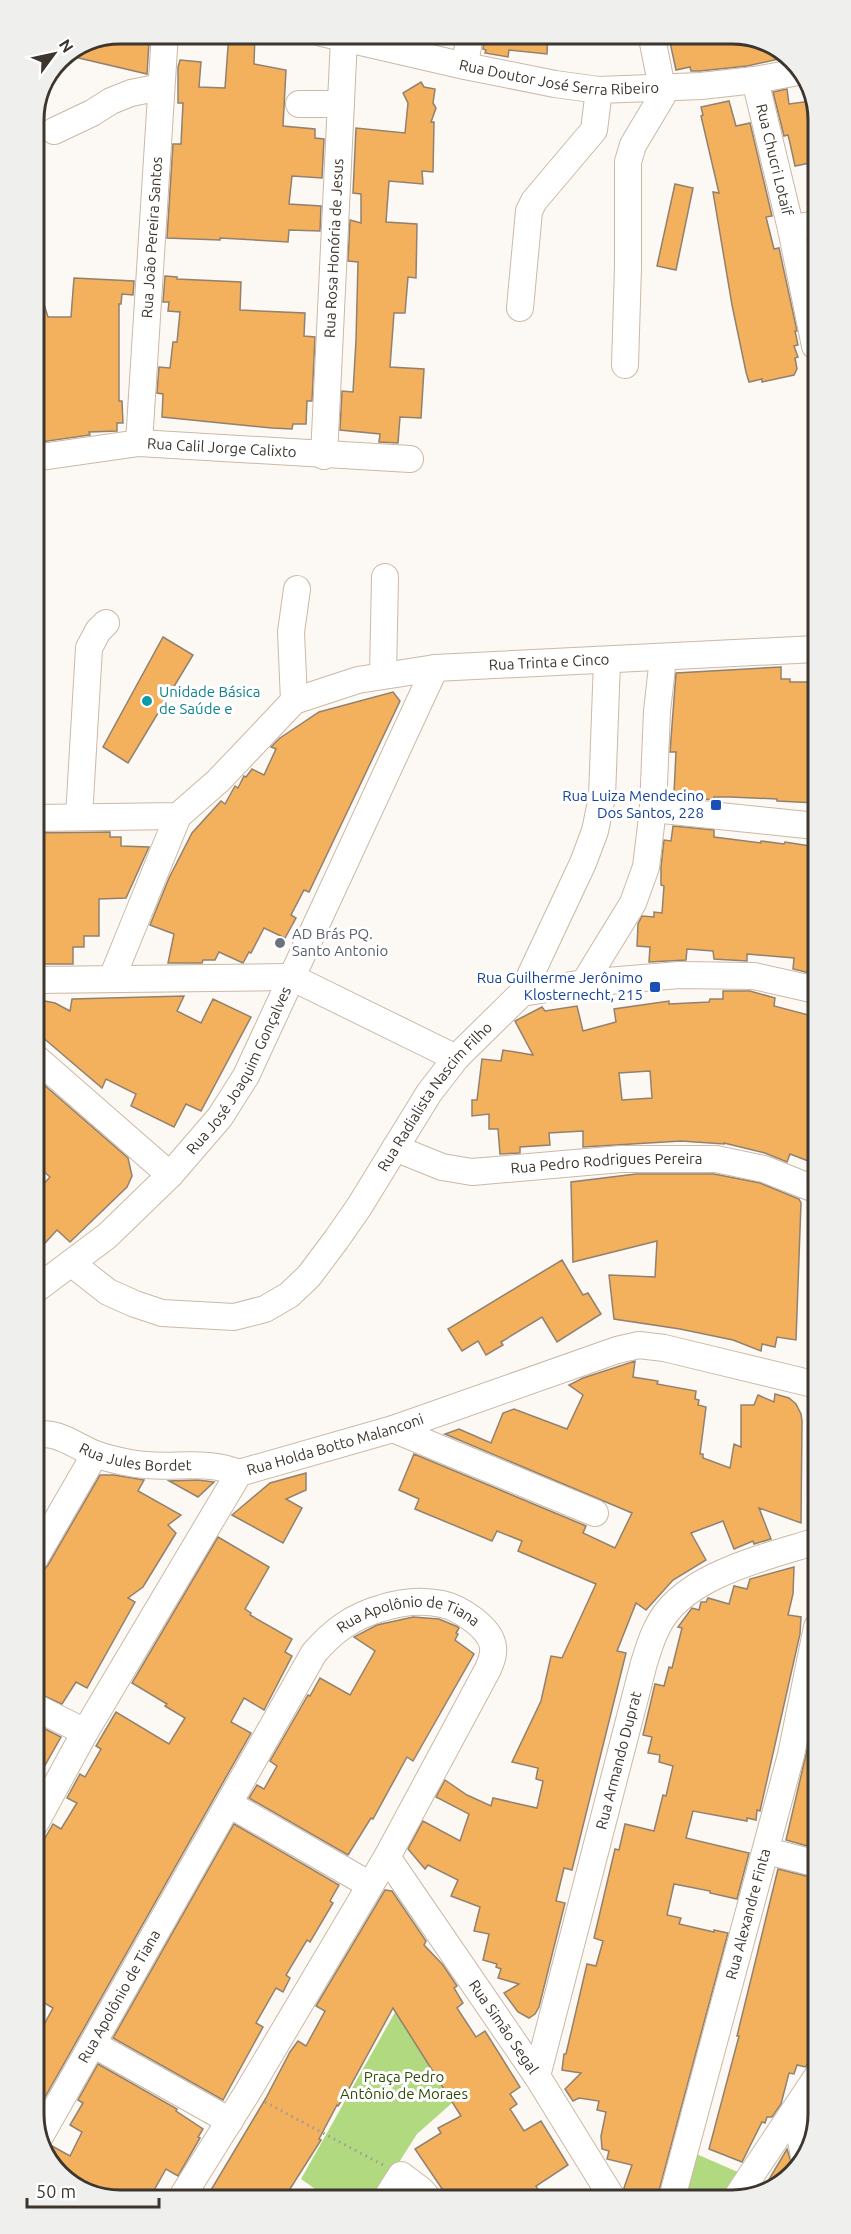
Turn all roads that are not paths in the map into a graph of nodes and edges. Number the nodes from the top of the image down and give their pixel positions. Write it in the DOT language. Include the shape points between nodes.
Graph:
graph roads {
  1 [pos="164,43"];
  2 [pos="334,43"];
  3 [pos="366,43"];
  4 [pos="468,44"];
  5 [pos="654,44"];
  6 [pos="465,66"];
  7 [pos="792,73"];
  8 [pos="755,80"];
  9 [pos="161,87"];
  10 [pos="665,88"];
  11 [pos="600,90"];
  12 [pos="299,104"];
  13 [pos="341,104"];
  14 [pos="54,131"];
  15 [pos="803,226"];
  16 [pos="808,276"];
  17 [pos="520,308"];
  18 [pos="625,365"];
  19 [pos="139,443"];
  20 [pos="324,456"];
  21 [pos="44,457"];
  22 [pos="410,459"];
  23 [pos="385,577"];
  24 [pos="297,589"];
  25 [pos="106,623"];
  26 [pos="808,649"];
  27 [pos="663,658"];
  28 [pos="607,661"];
  29 [pos="435,668"];
  30 [pos="383,675"];
  31 [pos="294,701"];
  32 [pos="653,809"];
  33 [pos="178,816"];
  34 [pos="44,818"];
  35 [pos="79,818"];
  36 [pos="808,825"];
  37 [pos="291,976"];
  38 [pos="112,978"];
  39 [pos="44,980"];
  40 [pos="584,983"];
  41 [pos="808,988"];
  42 [pos="522,993"];
  43 [pos="456,1058"];
  44 [pos="44,1065"];
  45 [pos="395,1148"];
  46 [pos="170,1175"];
  47 [pos="808,1186"];
  48 [pos="71,1263"];
  49 [pos="43,1276"];
  50 [pos="808,1383"];
  51 [pos="393,1429"];
  52 [pos="43,1434"];
  53 [pos="95,1454"];
  54 [pos="239,1473"];
  55 [pos="595,1513"];
  56 [pos="43,1544"];
  57 [pos="808,1544"];
  58 [pos="808,1671"];
  59 [pos="43,1711"];
  60 [pos="85,1732"];
  61 [pos="229,1804"];
  62 [pos="43,1809"];
  63 [pos="767,1851"];
  64 [pos="387,1857"];
  65 [pos="808,1861"];
  66 [pos="370,1885"];
  67 [pos="93,2044"];
  68 [pos="537,2076"];
  69 [pos="808,2090"];
  70 [pos="795,2110"];
  71 [pos="230,2121"];
  72 [pos="45,2128"];
  73 [pos="802,2143"];
  74 [pos="186,2190"];
  75 [pos="391,2190"];
  76 [pos="421,2190"];
  77 [pos="607,2190"];
  78 [pos="674,2190"];
  79 [pos="741,2190"];
  1 -- 9 [label="street, Rua João Pereira Santos"];
  2 -- 13 [label="street, Rua Rosa Honória de Jesus"];
  3 -- 6 [label="street, Rua Doutor José Serra Ribeiro"];
  4 -- 6 [label="street"];
  5 -- 10 [label="street"];
  6 -- 11 [label="street, Rua Doutor José Serra Ribeiro"];
  7 -- 8 [label="street, Rua Doutor José Serra Ribeiro"];
  8 -- 10 [label="street, Rua Doutor José Serra Ribeiro"];
  8 -- 15 [label="street, Rua Chucri Lotaif"];
  9 -- 14 [label="street" via="111,101"];
  9 -- 19 [label="street, Rua João Pereira Santos"];
  10 -- 11 [label="street, Rua Doutor José Serra Ribeiro"];
  10 -- 18 [label="street" via="633,145 628,162"];
  11 -- 17 [label="street" via="594,130 529,211"];
  12 -- 13 [label="street"];
  13 -- 20 [label="street, Rua Rosa Honória de Jesus"];
  15 -- 16 [label="street, Rua Chucri Lotaif"];
  19 -- 20 [label="street, Rua Calil Jorge Calixto"];
  19 -- 21 [label="street, Rua Calil Jorge Calixto"];
  20 -- 22 [label="street, Rua Calil Jorge Calixto"];
  23 -- 30 [label="street"];
  24 -- 31 [label="street" via="291,632"];
  25 -- 35 [label="street" via="89,648"];
  26 -- 27 [label="street, Rua Trinta e Cinco"];
  27 -- 28 [label="street, Rua Trinta e Cinco"];
  27 -- 32 [label="street"];
  28 -- 29 [label="street, Rua Trinta e Cinco"];
  28 -- 42 [label="street, Rua Radialista Nascim Filho" via="602,797 595,831"];
  29 -- 30 [label="street, Rua Trinta e Cinco"];
  29 -- 37 [label="street, Rua José Joaquim Gonçalves"];
  30 -- 31 [label="street, Rua Trinta e Cinco"];
  31 -- 33 [label="street" via="218,782"];
  32 -- 36 [label="street"];
  32 -- 40 [label="street" via="646,867 633,903"];
  33 -- 35 [label="street"];
  33 -- 38 [label="street"];
  34 -- 35 [label="street"];
  37 -- 38 [label="street"];
  37 -- 43 [label="street"];
  37 -- 46 [label="street, Rua José Joaquim Gonçalves" via="246,1076 220,1117"];
  38 -- 39 [label="street"];
  40 -- 41 [label="street" via="680,975 754,976"];
  40 -- 42 [label="street"];
  42 -- 43 [label="street, Rua Radialista Nascim Filho"];
  43 -- 45 [label="street, Rua Radialista Nascim Filho"];
  44 -- 46 [label="street"];
  45 -- 47 [label="street, Rua Pedro Rodrigues Pereira" via="442,1167 472,1172 621,1159 716,1159 764,1169"];
  45 -- 48 [label="street, Rua Radialista Nascim Filho" via="309,1276 289,1295 265,1309 234,1317 162,1313 108,1292"];
  46 -- 48 [label="street, Rua José Joaquim Gonçalves" via="107,1236"];
  48 -- 49 [label="street, Rua José Joaquim Gonçalves"];
  50 -- 51 [label="street, Rua Holda Botto Malanconi" via="639,1345"];
  51 -- 54 [label="street, Rua Holda Botto Malanconi"];
  51 -- 55 [label="street"];
  52 -- 53 [label="street, Rua Jules Bordet"];
  53 -- 54 [label="street, Rua Jules Bordet" via="132,1464 212,1465"];
  53 -- 56 [label="street"];
  54 -- 60 [label="street, Rua Holda Botto Malanconi"];
  57 -- 68 [label="street, Rua Armando Duprat" via="700,1584 675,1602 657,1626 644,1663"];
  58 -- 63 [label="street, Rua Alexandre Finta"];
  59 -- 60 [label="street"];
  60 -- 62 [label="street, Rua Holda Botto Malanconi"];
  61 -- 64 [label="street, Rua Apolônio de Tiana" via="314,1653 331,1634 349,1621 382,1608 416,1602 444,1604 484,1628 493,1644 493,1656"];
  61 -- 66 [label="street"];
  61 -- 67 [label="street, Rua Apolônio de Tiana"];
  63 -- 65 [label="street"];
  63 -- 78 [label="street, Rua Alexandre Finta"];
  64 -- 66 [label="street, Rua Apolônio de Tiana"];
  64 -- 68 [label="street, Rua Simão Segal"];
  66 -- 71 [label="street, Rua Apolônio de Tiana"];
  67 -- 71 [label="street"];
  67 -- 72 [label="street, Rua Apolônio de Tiana"];
  68 -- 77 [label="street, Rua Simão Segal"];
  69 -- 70 [label="street"];
  70 -- 73 [label="street"];
  70 -- 79 [label="street"];
  71 -- 74 [label="street, Rua Apolônio de Tiana"];
  75 -- 76 [label="street" via="401,2175"];
}
